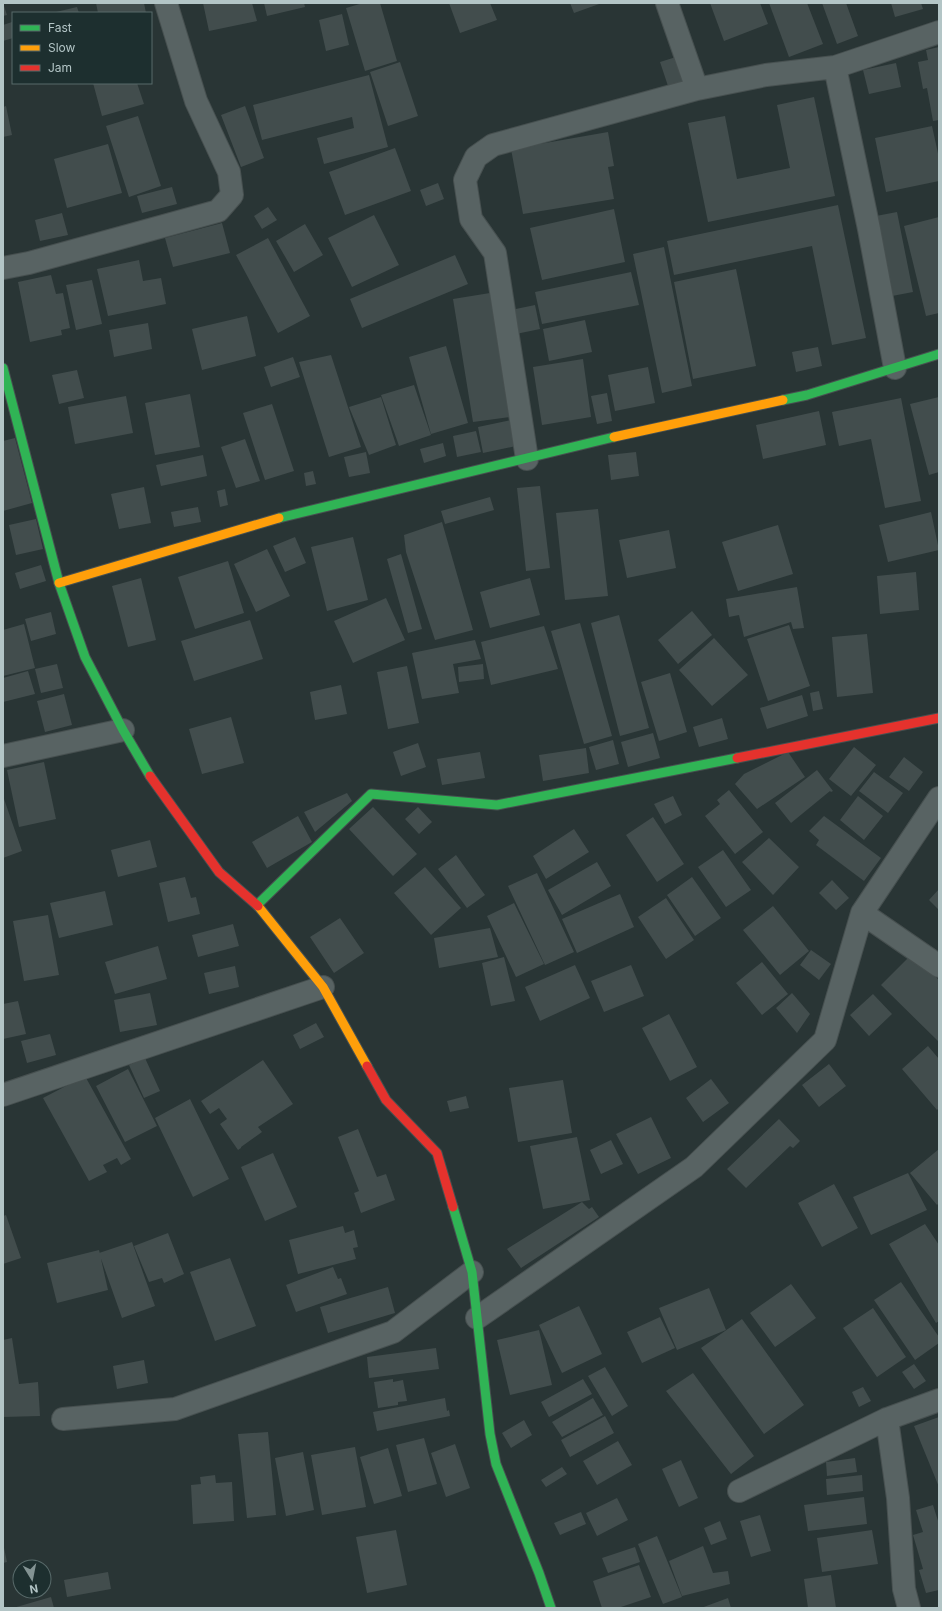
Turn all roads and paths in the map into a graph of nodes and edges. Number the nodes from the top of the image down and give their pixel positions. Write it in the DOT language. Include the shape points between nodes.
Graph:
graph roads {
  1 [pos="166,3"];
  2 [pos="667,3"];
  3 [pos="939,32"];
  4 [pos="835,67"];
  5 [pos="697,89"];
  6 [pos="3,268"];
  7 [pos="939,354"];
  8 [pos="3,368"];
  9 [pos="895,368"];
  10 [pos="527,459"];
  11 [pos="59,583"];
  12 [pos="939,718"];
  13 [pos="123,730"];
  14 [pos="3,756"];
  15 [pos="939,798"];
  16 [pos="257,905"];
  17 [pos="862,913"];
  18 [pos="939,966"];
  19 [pos="323,987"];
  20 [pos="3,1095"];
  21 [pos="472,1272"];
  22 [pos="477,1318"];
  23 [pos="939,1400"];
  24 [pos="63,1419"];
  25 [pos="887,1419"];
  26 [pos="739,1492"];
  27 [pos="551,1608"];
  28 [pos="909,1608"];
  1 -- 6 [label="street" via="196,101 230,172 232,195 218,211 30,263"];
  2 -- 5 [label="street"];
  3 -- 4 [label="street"];
  4 -- 5 [label="street" via="766,75"];
  4 -- 9 [label="street"];
  5 -- 10 [label="street" via="493,145 476,158 465,180 471,220 494,253"];
  7 -- 9 [label="street"];
  8 -- 11 [label="street"];
  9 -- 10 [label="street" via="807,395 578,445"];
  10 -- 11 [label="street" via="269,520"];
  11 -- 13 [label="street" via="85,657"];
  12 -- 16 [label="street" via="497,804 371,794"];
  13 -- 14 [label="street"];
  13 -- 16 [label="street" via="151,779 219,872"];
  15 -- 17 [label="street"];
  16 -- 19 [label="street"];
  17 -- 18 [label="street"];
  17 -- 22 [label="street" via="825,1040 694,1167"];
  19 -- 20 [label="street"];
  19 -- 21 [label="street" via="386,1100 437,1153"];
  21 -- 22 [label="street"];
  21 -- 24 [label="street" via="386,1335 175,1409"];
  22 -- 27 [label="street" via="490,1434 496,1464"];
  23 -- 25 [label="street"];
  25 -- 26 [label="street"];
  25 -- 28 [label="street" via="898,1498 904,1589"];
}
